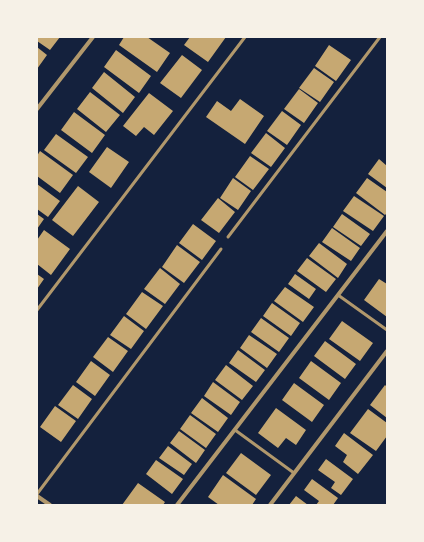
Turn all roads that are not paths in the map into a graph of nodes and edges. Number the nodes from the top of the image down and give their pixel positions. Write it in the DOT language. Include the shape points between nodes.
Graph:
graph roads {
  1 [pos="93,37"];
  2 [pos="244,37"];
  3 [pos="380,37"];
  4 [pos="37,110"];
  5 [pos="387,231"];
  6 [pos="228,238"];
  7 [pos="221,249"];
  8 [pos="338,295"];
  9 [pos="37,310"];
  10 [pos="387,330"];
  11 [pos="387,351"];
  12 [pos="234,430"];
  13 [pos="294,473"];
  14 [pos="37,495"];
  15 [pos="43,500"];
  16 [pos="40,505"];
  17 [pos="50,505"];
  18 [pos="177,505"];
  19 [pos="270,505"];
  1 -- 4 [label="street"];
  2 -- 9 [label="lane"];
  3 -- 6 [label="lane"];
  5 -- 8 [label="street"];
  7 -- 14 [label="lane"];
  8 -- 10 [label="lane"];
  8 -- 12 [label="street"];
  11 -- 13 [label="street"];
  12 -- 13 [label="lane"];
  12 -- 18 [label="street"];
  13 -- 19 [label="street"];
  14 -- 15 [label="street"];
  15 -- 16 [label="street"];
  15 -- 17 [label="street"];
}
